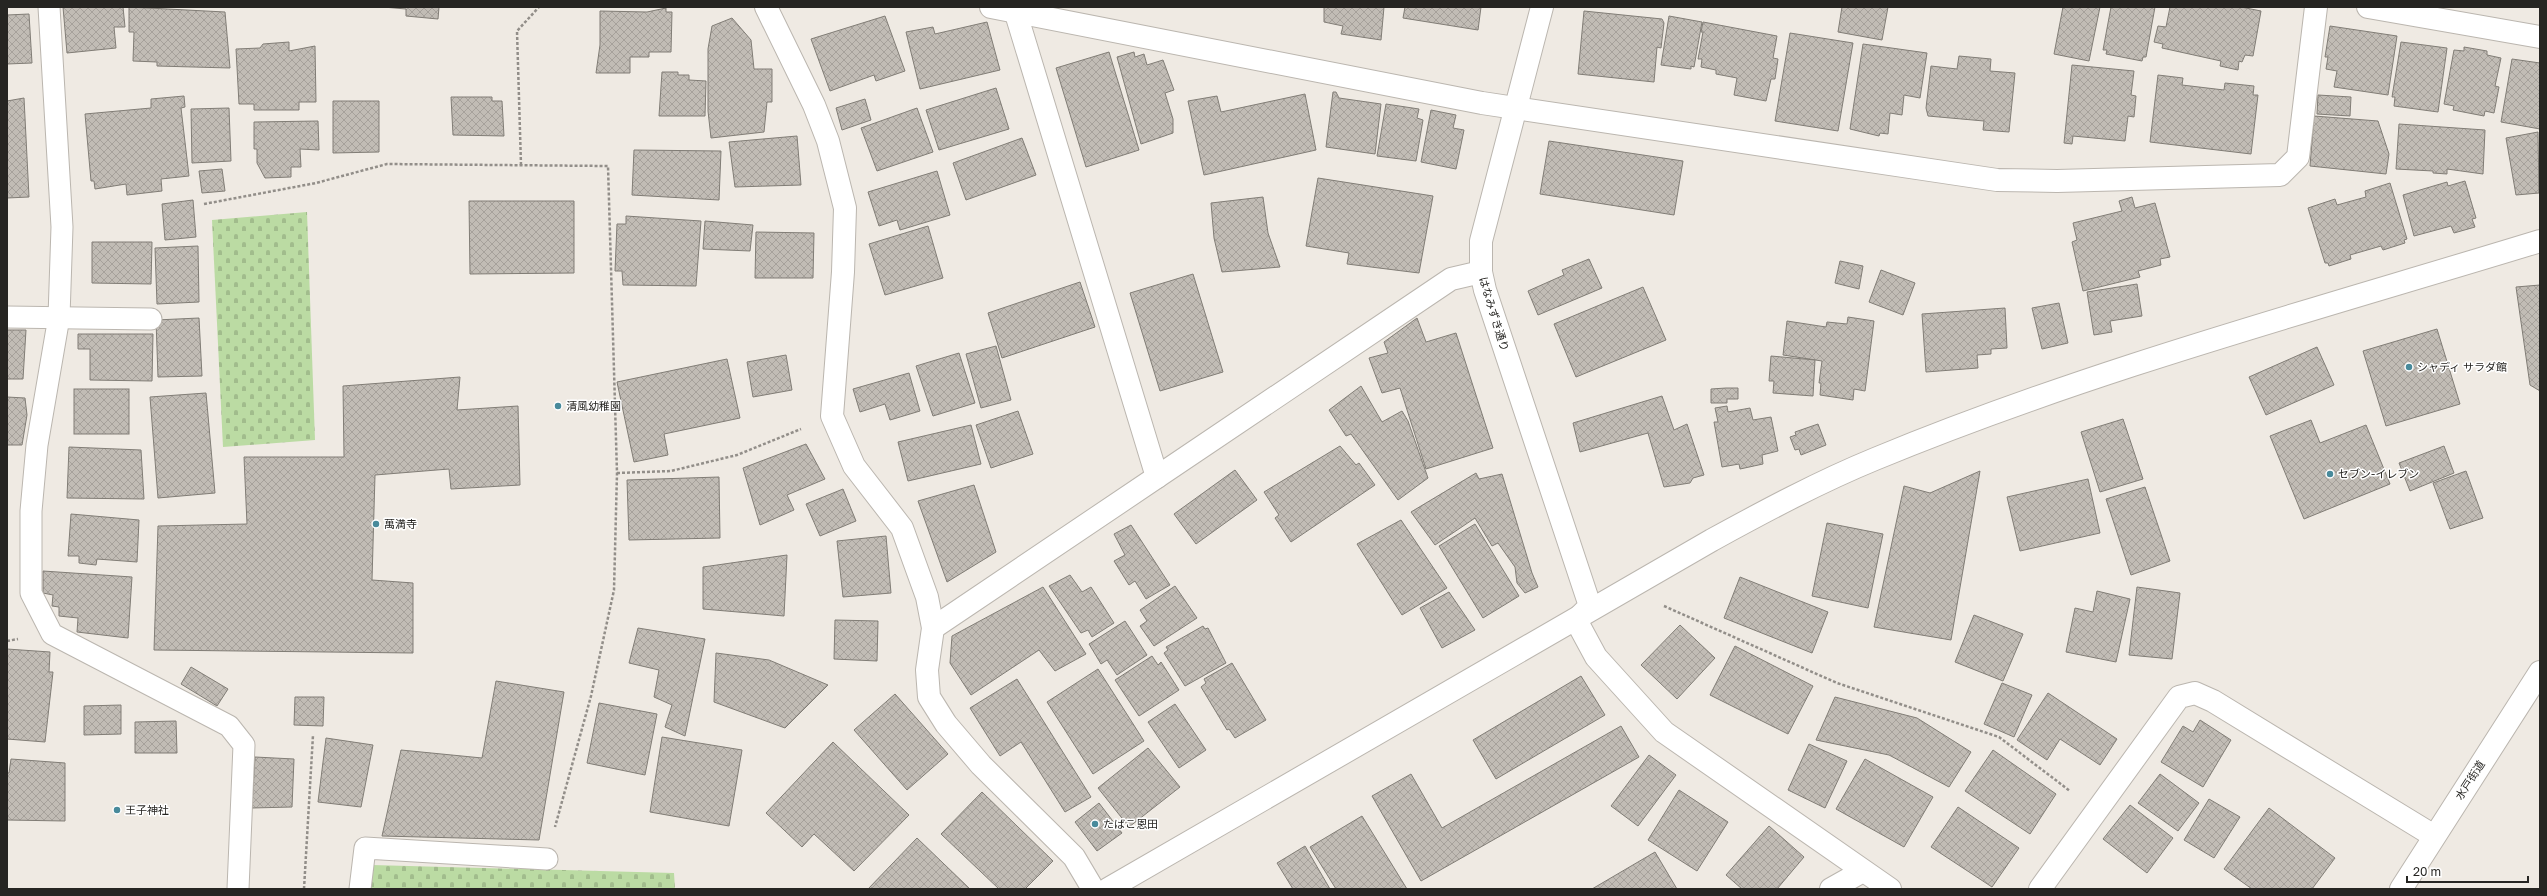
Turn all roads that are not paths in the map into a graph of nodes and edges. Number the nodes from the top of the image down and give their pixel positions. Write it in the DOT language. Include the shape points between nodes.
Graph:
graph roads {
  1 [pos="49,7"];
  2 [pos="766,7"];
  3 [pos="991,7"];
  4 [pos="1542,7"];
  5 [pos="2316,7"];
  6 [pos="2368,7"];
  7 [pos="1015,10"];
  8 [pos="2540,37"];
  9 [pos="1516,108"];
  10 [pos="2540,241"];
  11 [pos="1481,272"];
  12 [pos="7,317"];
  13 [pos="60,317"];
  14 [pos="151,319"];
  15 [pos="1157,477"];
  16 [pos="1584,612"];
  17 [pos="933,628"];
  18 [pos="2540,672"];
  19 [pos="2434,836"];
  20 [pos="547,858"];
  21 [pos="1863,871"];
  22 [pos="238,889"];
  23 [pos="360,889"];
  24 [pos="1093,889"];
  25 [pos="1108,889"];
  26 [pos="1831,889"];
  27 [pos="1890,889"];
  28 [pos="2040,889"];
  29 [pos="2401,889"];
  1 -- 13 [label="lane" via="62,227"];
  2 -- 17 [label="main road" via="814,105 828,141 845,208 832,416 854,466 902,528 927,597"];
  3 -- 7 [label="main road"];
  4 -- 9 [label="main road, はなみずき通り"];
  5 -- 9 [label="main road" via="2298,157 2280,175 2057,181 1997,180"];
  6 -- 8 [label="main road"];
  7 -- 9 [label="main road"];
  7 -- 15 [label="main road"];
  9 -- 11 [label="main road, はなみずき通り" via="1481,241"];
  10 -- 16 [label="main road" via="2053,392 1956,427 1873,460 1779,504"];
  11 -- 15 [label="main road" via="1451,279"];
  11 -- 16 [label="main road, はなみずき通り" via="1590,606"];
  12 -- 13 [label="lane"];
  13 -- 14 [label="lane"];
  13 -- 22 [label="lane" via="37,445 31,511 30,593 52,634 229,726 244,745"];
  15 -- 17 [label="main road"];
  16 -- 21 [label="main road" via="1576,620 1596,656 1664,732"];
  16 -- 25 [label="main road"];
  17 -- 24 [label="main road" via="927,670 929,697 946,724 981,765 1074,857"];
  18 -- 19 [label="main road, 水戸街道"];
  19 -- 28 [label="main road" via="2213,701 2195,693 2179,697"];
  19 -- 29 [label="main road, 水戸街道"];
  20 -- 23 [label="lane" via="365,848"];
  21 -- 26 [label="main road"];
  21 -- 27 [label="main road"];
}
